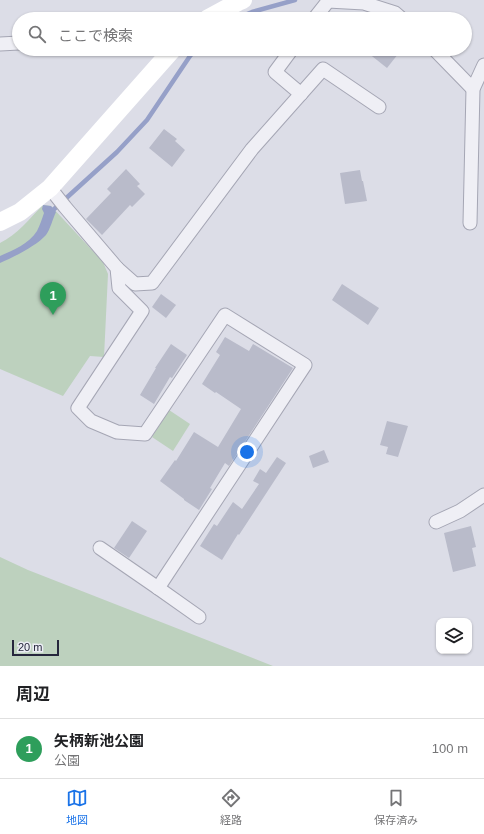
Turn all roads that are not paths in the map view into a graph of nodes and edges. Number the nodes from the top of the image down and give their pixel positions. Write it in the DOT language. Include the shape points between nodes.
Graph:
graph roads {
  1 [pos="243,0"];
  2 [pos="329,1"];
  3 [pos="220,12"];
  4 [pos="320,12"];
  5 [pos="392,12"];
  6 [pos="12,43"];
  7 [pos="0,44"];
  8 [pos="168,56"];
  9 [pos="287,56"];
  10 [pos="441,56"];
  11 [pos="484,65"];
  12 [pos="473,89"];
  13 [pos="301,94"];
  14 [pos="380,107"];
  15 [pos="53,192"];
  16 [pos="0,222"];
  17 [pos="470,223"];
  18 [pos="117,268"];
  19 [pos="484,495"];
  20 [pos="436,522"];
  21 [pos="100,548"];
  22 [pos="158,588"];
  23 [pos="199,617"];
  1 -- 3 [label="street"];
  2 -- 4 [label="street"];
  2 -- 5 [label="street" via="364,4"];
  6 -- 7 [label="street"];
  8 -- 15 [label="street"];
  9 -- 13 [label="street" via="275,72"];
  10 -- 12 [label="street"];
  11 -- 12 [label="street"];
  12 -- 17 [label="street"];
  13 -- 14 [label="street" via="323,69"];
  13 -- 18 [label="street" via="252,149 152,283 135,284"];
  15 -- 16 [label="street"];
  15 -- 18 [label="street"];
  18 -- 22 [label="street" via="119,288 142,311 78,408 91,421 117,432 145,434 225,315 305,365"];
  19 -- 20 [label="street" via="460,511"];
  21 -- 22 [label="street"];
  22 -- 23 [label="street"];
}
